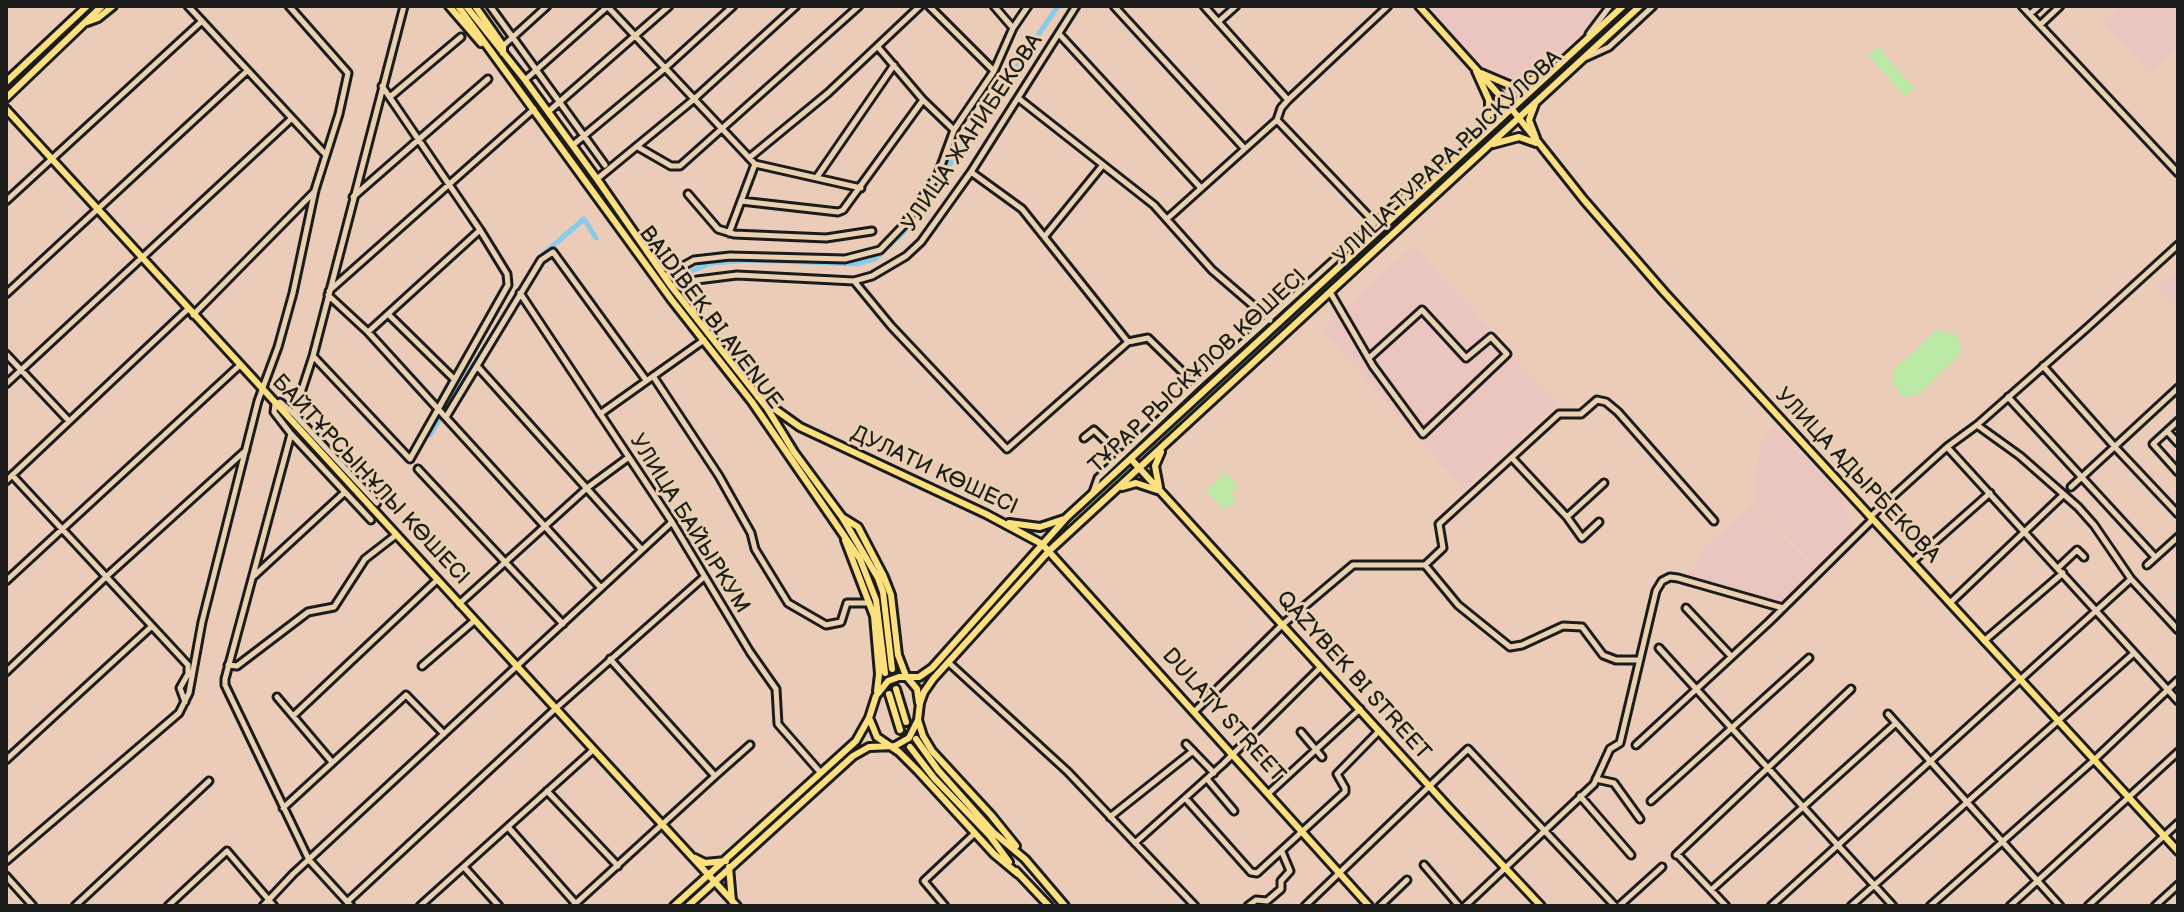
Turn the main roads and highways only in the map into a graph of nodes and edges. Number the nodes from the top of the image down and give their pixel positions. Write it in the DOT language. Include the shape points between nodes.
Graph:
graph roads {
  1 [pos="85,6"];
  2 [pos="102,6"];
  3 [pos="113,6"];
  4 [pos="449,6"];
  5 [pos="458,6"];
  6 [pos="466,6"];
  7 [pos="1419,6"];
  8 [pos="1623,6"];
  9 [pos="1640,6"];
  10 [pos="483,7"];
  11 [pos="84,24"];
  12 [pos="503,49"];
  13 [pos="494,55"];
  14 [pos="1476,70"];
  15 [pos="1551,72"];
  16 [pos="6,82"];
  17 [pos="6,98"];
  18 [pos="1535,102"];
  19 [pos="1511,108"];
  20 [pos="6,109"];
  21 [pos="1519,117"];
  22 [pos="1481,136"];
  23 [pos="1538,143"];
  24 [pos="1486,147"];
  25 [pos="1334,271"];
  26 [pos="1343,280"];
  27 [pos="758,397"];
  28 [pos="800,427"];
  29 [pos="785,437"];
  30 [pos="1170,439"];
  31 [pos="1131,459"];
  32 [pos="1140,468"];
  33 [pos="1160,492"];
  34 [pos="1112,493"];
  35 [pos="842,517"];
  36 [pos="1067,517"];
  37 [pos="1003,522"];
  38 [pos="838,526"];
  39 [pos="1042,544"];
  40 [pos="1049,551"];
  41 [pos="906,676"];
  42 [pos="896,689"];
  43 [pos="889,694"];
  44 [pos="876,696"];
  45 [pos="920,703"];
  46 [pos="869,718"];
  47 [pos="918,720"];
  48 [pos="906,722"];
  49 [pos="900,730"];
  50 [pos="916,739"];
  51 [pos="888,745"];
  52 [pos="910,747"];
  53 [pos="2178,851"];
  54 [pos="688,853"];
  55 [pos="1025,859"];
  56 [pos="728,864"];
  57 [pos="1018,874"];
  58 [pos="711,878"];
  59 [pos="734,904"];
  60 [pos="674,906"];
  61 [pos="688,906"];
  62 [pos="1049,906"];
  63 [pos="1065,906"];
  64 [pos="1369,906"];
  65 [pos="1541,906"];
  1 -- 16 [label="main road"];
  2 -- 11 [label="main road"];
  3 -- 11 [label="main road"];
  4 -- 13 [label="main road"];
  5 -- 13 [label="main road, BAIDIBEK BI AVENUE"];
  6 -- 12 [label="main road"];
  7 -- 14 [label="main road, УЛИЦА АДЫРБЕКОВА"];
  8 -- 15 [label="main road, ТҰРАР РЫСКҰЛОВ КӨШЕСІ"];
  9 -- 18 [label="main road, УЛИЦА ТУРАРА РЫСКУЛОВА"];
  10 -- 12 [label="main road"];
  11 -- 17 [label="main road"];
  12 -- 27 [label="main road, BAIDIBEK BI AVENUE" via="671,286"];
  13 -- 38 [label="main road, BAIDIBEK BI AVENUE"];
  14 -- 15 [label="main road" via="1511,87"];
  14 -- 19 [label="main road, УЛИЦА АДЫРБЕКОВА"];
  14 -- 22 [label="main road" via="1489,100"];
  15 -- 19 [label="main road, ТҰРАР РЫСКҰЛОВ КӨШЕСІ"];
  18 -- 21 [label="main road, УЛИЦА ТУРАРА РЫСКУЛОВА"];
  18 -- 23 [label="main road" via="1529,120"];
  19 -- 21 [label="main road, УЛИЦА АДЫРБЕКОВА"];
  19 -- 22 [label="main road, ТҰРАР РЫСКҰЛОВ КӨШЕСІ"];
  20 -- 54 [label="main road, БАЙТҰРСЫНҰЛЫ КӨШЕСІ"];
  21 -- 23 [label="main road, УЛИЦА АДЫРБЕКОВА"];
  21 -- 24 [label="main road, УЛИЦА ТУРАРА РЫСКУЛОВА"];
  22 -- 25 [label="main road, ТҰРАР РЫСКҰЛОВ КӨШЕСІ"];
  23 -- 24 [label="main road" via="1519,137"];
  23 -- 53 [label="main road, УЛИЦА АДЫРБЕКОВА" via="1664,292"];
  24 -- 26 [label="main road, УЛИЦА ТУРАРА РЫСКУЛОВА"];
  25 -- 26 [label="main road"];
  25 -- 31 [label="main road, ТҰРАР РЫСКҰЛОВ КӨШЕСІ" via="1210,378"];
  26 -- 30 [label="main road, УЛИЦА ТУРАРА РЫСКУЛОВА"];
  27 -- 28 [label="main road, ДУЛАТИ КӨШЕСІ"];
  27 -- 29 [label="main road, BAIDIBEK BI AVENUE"];
  28 -- 29 [label="main road"];
  28 -- 37 [label="main road, ДУЛАТИ КӨШЕСІ"];
  29 -- 35 [label="main road, BAIDIBEK BI AVENUE"];
  30 -- 32 [label="main road, УЛИЦА ТУРАРА РЫСКУЛОВА"];
  30 -- 33 [label="main road" via="1156,461"];
  31 -- 32 [label="main road, QAZYBEK BI STREET"];
  31 -- 36 [label="main road, ТҰРАР РЫСКҰЛОВ КӨШЕСІ"];
  32 -- 33 [label="main road, QAZYBEK BI STREET"];
  32 -- 34 [label="main road, ТҰРАР РЫСКҰЛОВ КӨШЕСІ"];
  33 -- 34 [label="main road" via="1136,483"];
  33 -- 65 [label="main road, QAZYBEK BI STREET"];
  34 -- 40 [label="main road, ТҰРАР РЫСКҰЛОВ КӨШЕСІ"];
  35 -- 38 [label="main road, BAIDIBEK BI AVENUE" via="883,592 889,671 876,600 860,559"];
  35 -- 41 [label="main road" via="858,527 884,577"];
  36 -- 37 [label="main road" via="1040,527"];
  36 -- 39 [label="main road, ТҰРАР РЫСКҰЛОВ КӨШЕСІ"];
  37 -- 39 [label="main road, ДУЛАТИ КӨШЕСІ"];
  38 -- 44 [label="main road" via="874,616"];
  39 -- 40 [label="main road, ДУЛАТИ КӨШЕСІ"];
  39 -- 41 [label="main road, ТҰРАР РЫСКҰЛОВ КӨШЕСІ" via="932,668 919,677"];
  40 -- 45 [label="main road" via="933,679"];
  40 -- 64 [label="main road, DULATY STREET"];
  41 -- 44 [label="main road, ТҰРАР РЫСКҰЛОВ КӨШЕСІ" via="891,679"];
  41 -- 45 [label="main road"];
  42 -- 48 [label="main road"];
  43 -- 49 [label="main road"];
  44 -- 46 [label="main road"];
  45 -- 47 [label="main road"];
  46 -- 51 [label="main road" via="875,734"];
  46 -- 56 [label="main road" via="856,741"];
  47 -- 51 [label="main road" via="909,738"];
  47 -- 55 [label="main road" via="932,751"];
  50 -- 55 [label="main road" via="993,832"];
  51 -- 56 [label="main road" via="853,756"];
  51 -- 57 [label="main road"];
  52 -- 57 [label="main road"];
  54 -- 56 [label="main road" via="705,863"];
  54 -- 58 [label="main road, БАЙТҰРСЫНҰЛЫ КӨШЕСІ"];
  55 -- 63 [label="main road"];
  56 -- 58 [label="main road"];
  56 -- 59 [label="main road"];
  57 -- 62 [label="main road"];
  58 -- 59 [label="main road, БАЙТҰРСЫНҰЛЫ КӨШЕСІ"];
  58 -- 60 [label="main road"];
  58 -- 61 [label="main road"];
}
